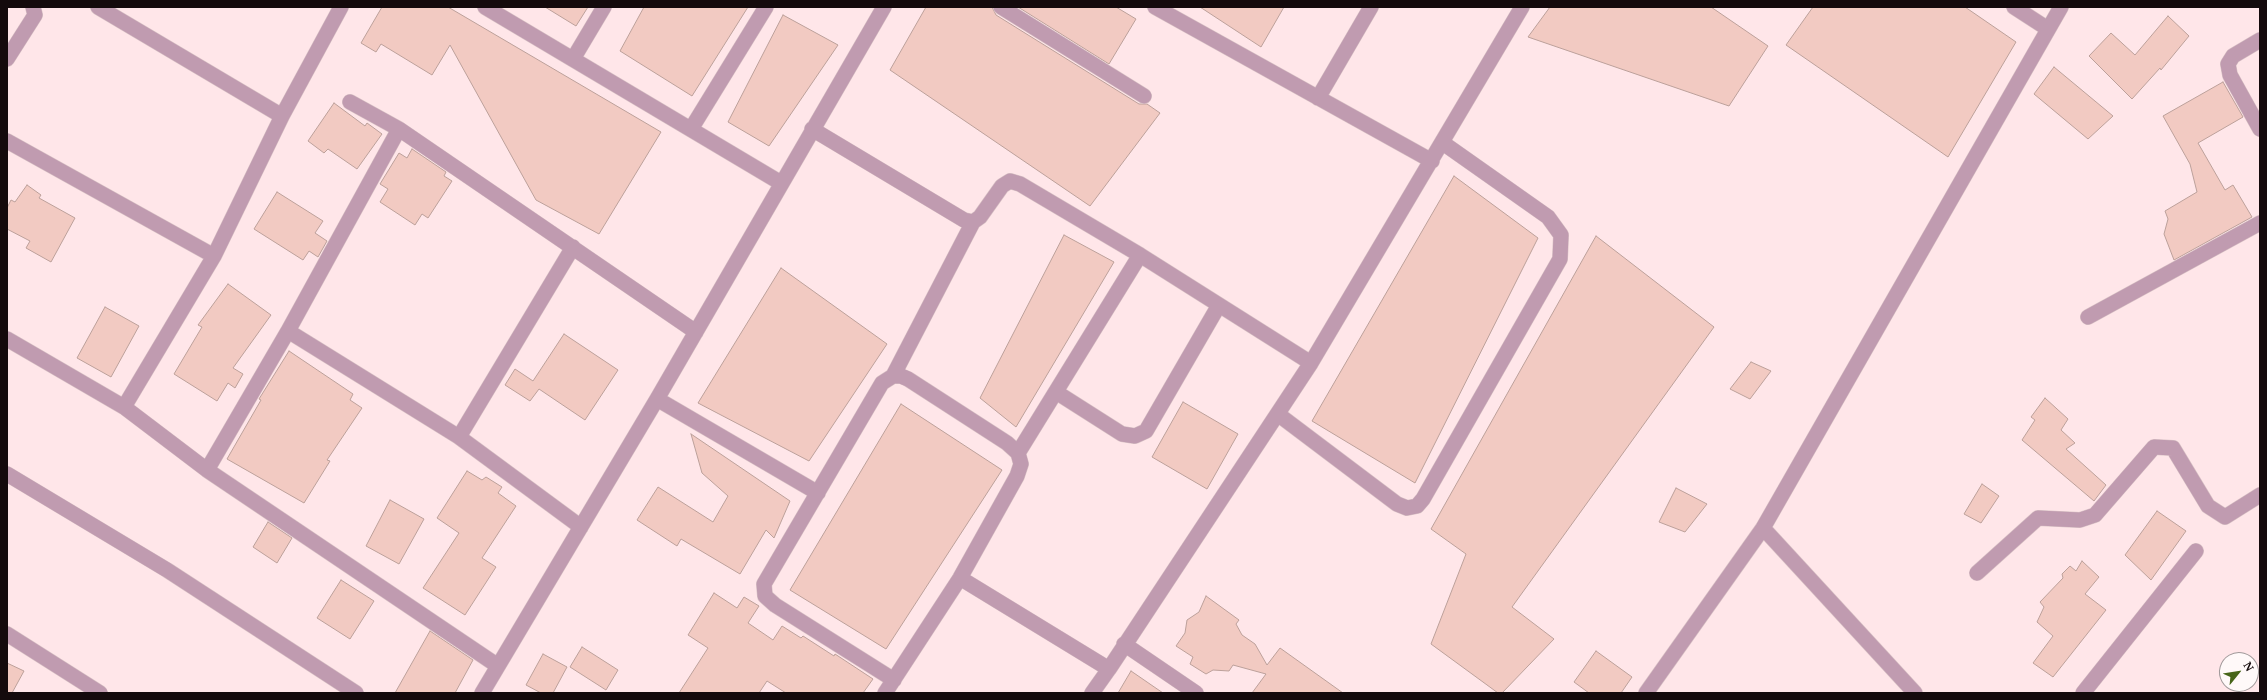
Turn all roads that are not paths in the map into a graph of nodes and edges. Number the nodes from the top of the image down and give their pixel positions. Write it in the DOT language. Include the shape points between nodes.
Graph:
graph roads {
  1 [pos="33,7"];
  2 [pos="98,7"];
  3 [pos="341,7"];
  4 [pos="485,7"];
  5 [pos="604,7"];
  6 [pos="766,7"];
  7 [pos="884,7"];
  8 [pos="1001,7"];
  9 [pos="1155,7"];
  10 [pos="1371,7"];
  11 [pos="1522,7"];
  12 [pos="2014,7"];
  13 [pos="2061,7"];
  14 [pos="2048,29"];
  15 [pos="2260,40"];
  16 [pos="7,59"];
  17 [pos="573,59"];
  18 [pos="1144,96"];
  19 [pos="1318,98"];
  20 [pos="350,102"];
  21 [pos="282,116"];
  22 [pos="399,129"];
  23 [pos="691,129"];
  24 [pos="812,129"];
  25 [pos="2260,129"];
  26 [pos="7,141"];
  27 [pos="1443,143"];
  28 [pos="1432,161"];
  29 [pos="781,183"];
  30 [pos="972,222"];
  31 [pos="2260,222"];
  32 [pos="573,248"];
  33 [pos="1140,255"];
  34 [pos="214,256"];
  35 [pos="1219,305"];
  36 [pos="2088,317"];
  37 [pos="288,331"];
  38 [pos="696,332"];
  39 [pos="7,340"];
  40 [pos="1311,363"];
  41 [pos="893,376"];
  42 [pos="1056,392"];
  43 [pos="657,399"];
  44 [pos="124,407"];
  45 [pos="1279,415"];
  46 [pos="459,437"];
  47 [pos="1018,453"];
  48 [pos="207,470"];
  49 [pos="7,474"];
  50 [pos="818,493"];
  51 [pos="2260,496"];
  52 [pos="581,527"];
  53 [pos="1763,528"];
  54 [pos="2196,551"];
  55 [pos="1977,573"];
  56 [pos="960,578"];
  57 [pos="7,634"];
  58 [pos="1124,644"];
  59 [pos="498,666"];
  60 [pos="1109,669"];
  61 [pos="894,680"];
  62 [pos="100,693"];
  63 [pos="356,693"];
  64 [pos="482,693"];
  65 [pos="885,693"];
  66 [pos="1092,693"];
  67 [pos="1196,693"];
  68 [pos="1646,693"];
  69 [pos="1915,693"];
  70 [pos="2083,693"];
  1 -- 16 [label="street" via="35,16"];
  2 -- 21 [label="street"];
  3 -- 21 [label="street"];
  4 -- 17 [label="street"];
  5 -- 17 [label="street"];
  6 -- 23 [label="street"];
  7 -- 24 [label="street"];
  8 -- 18 [label="street"];
  9 -- 19 [label="street"];
  10 -- 19 [label="street"];
  11 -- 27 [label="street"];
  12 -- 14 [label="street"];
  13 -- 14 [label="street"];
  14 -- 53 [label="street"];
  15 -- 25 [label="street" via="2233,56 2228,64 2230,75"];
  17 -- 23 [label="street"];
  19 -- 28 [label="street"];
  20 -- 22 [label="street"];
  21 -- 34 [label="street"];
  22 -- 32 [label="street"];
  22 -- 37 [label="street"];
  23 -- 29 [label="street"];
  24 -- 29 [label="street"];
  24 -- 30 [label="street" via="964,220"];
  26 -- 34 [label="street"];
  27 -- 28 [label="street"];
  27 -- 45 [label="street" via="1548,217 1561,234 1560,259 1423,499 1418,506 1408,508 1396,504"];
  28 -- 40 [label="street"];
  29 -- 38 [label="street"];
  30 -- 33 [label="street" via="980,217 1002,186 1010,182 1020,184"];
  30 -- 41 [label="street"];
  31 -- 36 [label="street"];
  32 -- 38 [label="street"];
  32 -- 46 [label="street"];
  33 -- 35 [label="street"];
  33 -- 42 [label="street"];
  34 -- 44 [label="street"];
  35 -- 40 [label="street"];
  35 -- 42 [label="street" via="1146,431 1135,436 1122,434"];
  37 -- 46 [label="street"];
  37 -- 48 [label="street"];
  38 -- 43 [label="street"];
  39 -- 44 [label="street"];
  40 -- 45 [label="street"];
  41 -- 47 [label="street" via="908,379 1007,443"];
  41 -- 50 [label="street" via="882,383"];
  42 -- 47 [label="street"];
  43 -- 50 [label="street"];
  43 -- 52 [label="street"];
  44 -- 48 [label="street"];
  45 -- 58 [label="street"];
  46 -- 52 [label="street"];
  47 -- 56 [label="street" via="1021,464 1017,476"];
  48 -- 59 [label="street"];
  49 -- 63 [label="street" via="167,570"];
  50 -- 61 [label="street" via="764,584 765,596 775,605"];
  51 -- 55 [label="street" via="2225,517 2208,506 2173,448 2154,447 2095,515 2080,520 2038,518"];
  52 -- 59 [label="street"];
  53 -- 68 [label="street"];
  53 -- 69 [label="street"];
  54 -- 70 [label="street"];
  56 -- 60 [label="street"];
  56 -- 61 [label="street"];
  57 -- 62 [label="street"];
  58 -- 60 [label="street"];
  58 -- 67 [label="street"];
  59 -- 64 [label="street"];
  60 -- 66 [label="street"];
  61 -- 65 [label="street"];
}
